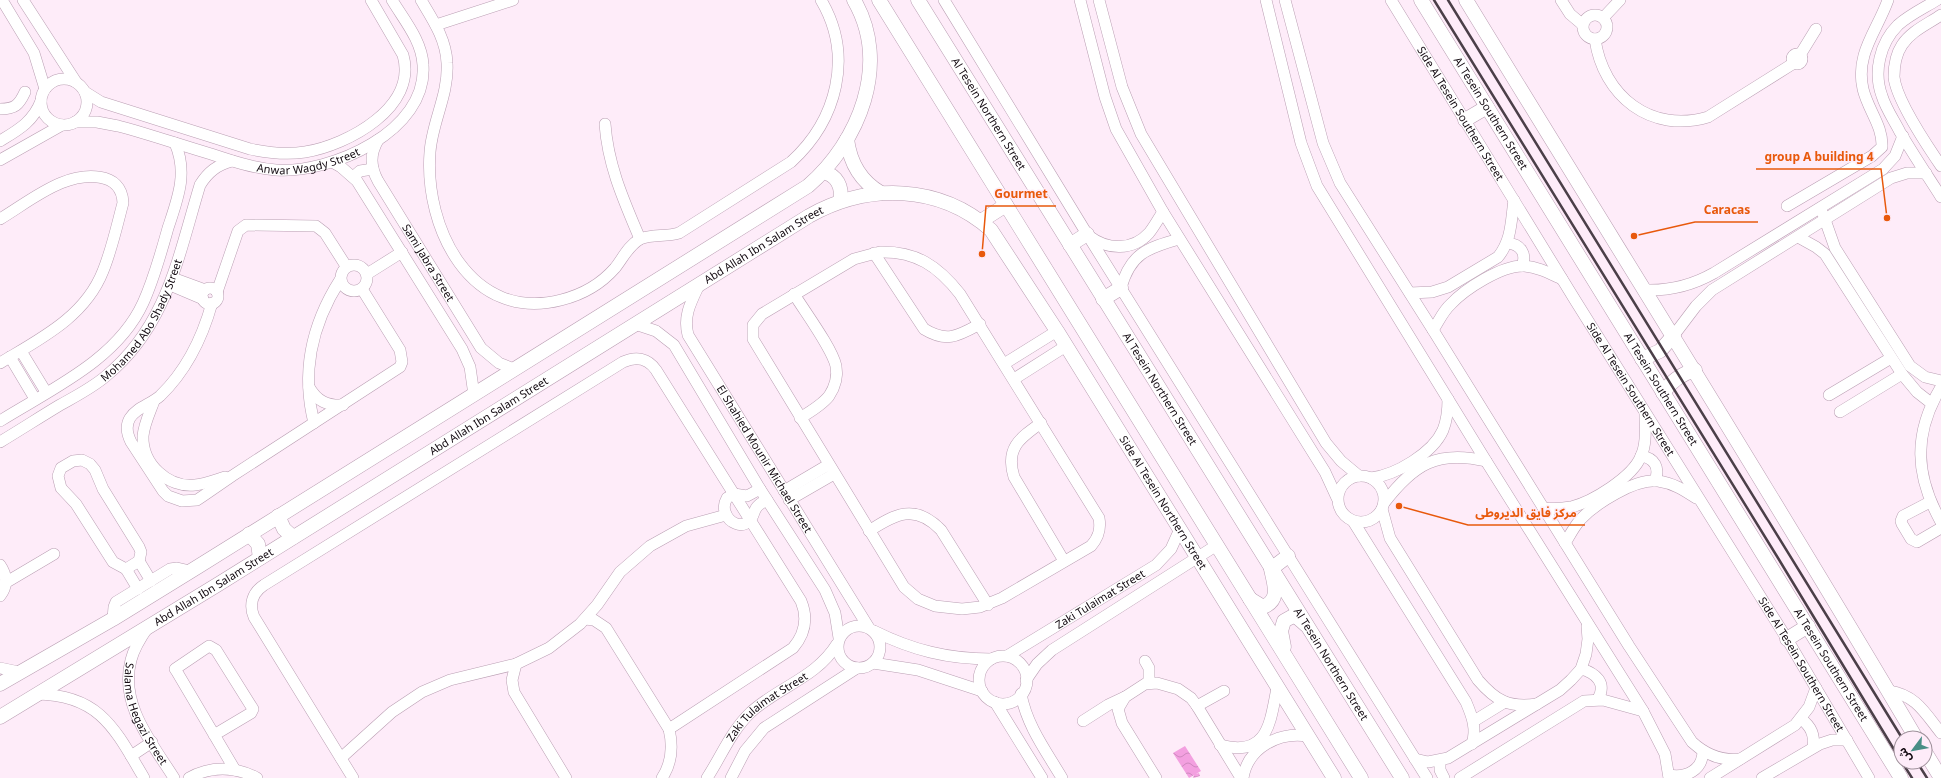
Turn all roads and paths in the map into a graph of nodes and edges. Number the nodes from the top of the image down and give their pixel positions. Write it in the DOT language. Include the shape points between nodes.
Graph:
graph roads {
  1 [pos="2,0"];
  2 [pos="23,0"];
  3 [pos="371,0"];
  4 [pos="392,0"];
  5 [pos="421,0"];
  6 [pos="513,0"];
  7 [pos="821,0"];
  8 [pos="854,0"];
  9 [pos="918,0"];
  10 [pos="944,0"];
  11 [pos="1266,0"];
  12 [pos="1285,0"];
  13 [pos="1391,0"];
  14 [pos="1421,0"];
  15 [pos="1466,0"];
  16 [pos="1561,0"];
  17 [pos="1620,0"];
  18 [pos="1888,0"];
  19 [pos="1937,0"];
  20 [pos="1099,3"];
  21 [pos="882,4"];
  22 [pos="1082,5"];
  23 [pos="1941,15"];
  24 [pos="1603,18"];
  25 [pos="864,20"];
  26 [pos="436,25"];
  27 [pos="1583,25"];
  28 [pos="1816,29"];
  29 [pos="1595,39"];
  30 [pos="76,82"];
  31 [pos="45,89"];
  32 [pos="401,90"];
  33 [pos="25,92"];
  34 [pos="85,92"];
  35 [pos="419,94"];
  36 [pos="1902,99"];
  37 [pos="41,101"];
  38 [pos="1487,107"];
  39 [pos="1887,108"];
  40 [pos="0,110"];
  41 [pos="1465,120"];
  42 [pos="75,122"];
  43 [pos="605,124"];
  44 [pos="62,125"];
  45 [pos="21,128"];
  46 [pos="1903,136"];
  47 [pos="847,139"];
  48 [pos="0,140"];
  49 [pos="378,140"];
  50 [pos="28,143"];
  51 [pos="175,143"];
  52 [pos="278,153"];
  53 [pos="0,160"];
  54 [pos="232,161"];
  55 [pos="332,162"];
  56 [pos="1941,166"];
  57 [pos="373,169"];
  58 [pos="277,170"];
  59 [pos="823,172"];
  60 [pos="1926,173"];
  61 [pos="353,177"];
  62 [pos="181,187"];
  63 [pos="198,192"];
  64 [pos="881,193"];
  65 [pos="1941,197"];
  66 [pos="1514,200"];
  67 [pos="840,201"];
  68 [pos="1006,205"];
  69 [pos="1787,206"];
  70 [pos="1819,208"];
  71 [pos="1163,212"];
  72 [pos="0,219"];
  73 [pos="1826,219"];
  74 [pos="986,225"];
  75 [pos="1087,234"];
  76 [pos="1798,237"];
  77 [pos="1179,239"];
  78 [pos="640,240"];
  79 [pos="1507,243"];
  80 [pos="1833,244"];
  81 [pos="1070,245"];
  82 [pos="400,249"];
  83 [pos="1822,251"];
  84 [pos="874,253"];
  85 [pos="346,266"];
  86 [pos="1522,266"];
  87 [pos="365,271"];
  88 [pos="1562,279"];
  89 [pos="340,280"];
  90 [pos="171,281"];
  91 [pos="699,285"];
  92 [pos="1121,288"];
  93 [pos="362,289"];
  94 [pos="1645,290"];
  95 [pos="1410,293"];
  96 [pos="794,294"];
  97 [pos="207,297"];
  98 [pos="1103,299"];
  99 [pos="1240,300"];
  100 [pos="1223,310"];
  101 [pos="1882,322"];
  102 [pos="635,324"];
  103 [pos="980,324"];
  104 [pos="1872,329"];
  105 [pos="1433,330"];
  106 [pos="1057,331"];
  107 [pos="688,335"];
  108 [pos="1674,335"];
  109 [pos="477,342"];
  110 [pos="674,345"];
  111 [pos="1066,346"];
  112 [pos="462,349"];
  113 [pos="21,351"];
  114 [pos="10,357"];
  115 [pos="1891,358"];
  116 [pos="1642,359"];
  117 [pos="0,364"];
  118 [pos="1004,364"];
  119 [pos="514,369"];
  120 [pos="1694,370"];
  121 [pos="1902,374"];
  122 [pos="1014,379"];
  123 [pos="1941,381"];
  124 [pos="308,387"];
  125 [pos="1941,387"];
  126 [pos="46,392"];
  127 [pos="1663,393"];
  128 [pos="1829,394"];
  129 [pos="474,395"];
  130 [pos="35,399"];
  131 [pos="1448,399"];
  132 [pos="154,401"];
  133 [pos="1931,403"];
  134 [pos="343,405"];
  135 [pos="1840,412"];
  136 [pos="1645,413"];
  137 [pos="800,418"];
  138 [pos="0,421"];
  139 [pos="314,423"];
  140 [pos="1041,423"];
  141 [pos="0,442"];
  142 [pos="1641,456"];
  143 [pos="1486,461"];
  144 [pos="831,469"];
  145 [pos="232,476"];
  146 [pos="1359,476"];
  147 [pos="1371,478"];
  148 [pos="1655,481"];
  149 [pos="760,489"];
  150 [pos="734,494"];
  151 [pos="787,496"];
  152 [pos="1337,498"];
  153 [pos="767,500"];
  154 [pos="1700,500"];
  155 [pos="1930,502"];
  156 [pos="1383,506"];
  157 [pos="1543,508"];
  158 [pos="726,515"];
  159 [pos="278,516"];
  160 [pos="750,520"];
  161 [pos="1353,521"];
  162 [pos="1941,522"];
  163 [pos="1941,528"];
  164 [pos="1180,529"];
  165 [pos="869,531"];
  166 [pos="249,534"];
  167 [pos="293,537"];
  168 [pos="1565,543"];
  169 [pos="1217,545"];
  170 [pos="54,554"];
  171 [pos="1288,556"];
  172 [pos="260,558"];
  173 [pos="1197,558"];
  174 [pos="138,561"];
  175 [pos="1064,561"];
  176 [pos="0,565"];
  177 [pos="126,569"];
  178 [pos="1271,569"];
  179 [pos="190,571"];
  180 [pos="151,581"];
  181 [pos="5,583"];
  182 [pos="138,589"];
  183 [pos="0,596"];
  184 [pos="1250,599"];
  185 [pos="988,605"];
  186 [pos="113,619"];
  187 [pos="585,619"];
  188 [pos="1587,623"];
  189 [pos="1808,626"];
  190 [pos="148,627"];
  191 [pos="1307,627"];
  192 [pos="871,629"];
  193 [pos="1787,639"];
  194 [pos="838,641"];
  195 [pos="1285,655"];
  196 [pos="1007,656"];
  197 [pos="991,659"];
  198 [pos="1145,661"];
  199 [pos="874,663"];
  200 [pos="516,664"];
  201 [pos="0,668"];
  202 [pos="857,668"];
  203 [pos="1581,669"];
  204 [pos="19,672"];
  205 [pos="1026,680"];
  206 [pos="1150,683"];
  207 [pos="0,684"];
  208 [pos="1278,688"];
  209 [pos="1816,688"];
  210 [pos="982,690"];
  211 [pos="1224,691"];
  212 [pos="1889,692"];
  213 [pos="37,694"];
  214 [pos="1022,694"];
  215 [pos="1125,698"];
  216 [pos="1598,699"];
  217 [pos="995,702"];
  218 [pos="1505,702"];
  219 [pos="1537,704"];
  220 [pos="1197,706"];
  221 [pos="1643,711"];
  222 [pos="0,717"];
  223 [pos="1801,719"];
  224 [pos="1474,721"];
  225 [pos="1082,722"];
  226 [pos="669,729"];
  227 [pos="1911,730"];
  228 [pos="1941,733"];
  229 [pos="214,735"];
  230 [pos="1307,736"];
  231 [pos="1264,740"];
  232 [pos="1846,740"];
  233 [pos="152,742"];
  234 [pos="1472,744"];
  235 [pos="1220,745"];
  236 [pos="1813,747"];
  237 [pos="1248,752"];
  238 [pos="1703,752"];
  239 [pos="132,756"];
  240 [pos="340,758"];
  241 [pos="1415,759"];
  242 [pos="1740,759"];
  243 [pos="1440,761"];
  244 [pos="1933,764"];
  245 [pos="235,770"];
  246 [pos="1669,776"];
  247 [pos="144,778"];
  248 [pos="174,778"];
  249 [pos="189,778"];
  250 [pos="257,778"];
  251 [pos="353,778"];
  252 [pos="566,778"];
  253 [pos="662,778"];
  254 [pos="707,778"];
  255 [pos="731,778"];
  256 [pos="1042,778"];
  257 [pos="1062,778"];
  258 [pos="1156,778"];
  259 [pos="1242,778"];
  260 [pos="1334,778"];
  261 [pos="1361,778"];
  262 [pos="1402,778"];
  263 [pos="1427,778"];
  264 [pos="1444,778"];
  265 [pos="1460,778"];
  266 [pos="1710,778"];
  267 [pos="1762,778"];
  268 [pos="1869,778"];
  269 [pos="1901,778"];
  270 [pos="1941,778"];
  1 -- 31 [label="street" via="34,53"];
  2 -- 30 [label="street"];
  3 -- 32 [label="street, Anwar Wagdy Street" via="406,63"];
  4 -- 35 [label="street, Anwar Wagdy Street" via="421,50 424,78"];
  5 -- 26 [label="street"];
  6 -- 26 [label="street"];
  7 -- 78 [label="street" via="831,20 835,36 838,68 831,106 812,140 791,162 679,233 670,236 649,236"];
  8 -- 25 [label="main road"];
  9 -- 81 [label="main road, Al Tesein Northern Street"];
  10 -- 75 [label="street"];
  11 -- 131 [label="street" via="1301,143 1317,186"];
  12 -- 95 [label="street" via="1323,143 1333,170"];
  13 -- 41 [label="street, Side Al Tesein Southern Street"];
  14 -- 38 [label="main road, Al Tesein Southern Street"];
  15 -- 94 [label="main road"];
  16 -- 27 [label="street" via="1570,14"];
  17 -- 24 [label="street"];
  18 -- 69 [label="street" via="1884,14 1868,41 1862,73 1863,89 1880,129 1882,147 1872,156"];
  19 -- 39 [label="street" via="1898,25 1884,46 1878,71 1882,96"];
  20 -- 22 [label="street"];
  20 -- 99 [label="street" via="1122,87 1134,119"];
  21 -- 25 [label="main road"];
  21 -- 68 [label="main road"];
  22 -- 71 [label="street" via="1110,114"];
  23 -- 36 [label="street" via="1910,36 1897,55 1894,78"];
  24 -- 27 [label="street" via="1591,16"];
  24 -- 29 [label="street" via="1607,29 1603,36"];
  25 -- 47 [label="main road" via="869,40 866,92 860,116"];
  26 -- 78 [label="street" via="446,53 447,73 432,137 431,185 444,237 456,259 470,276 486,289 502,297 523,302 554,302 581,293 599,282 614,269 629,247"];
  27 -- 29 [label="street" via="1586,35"];
  28 -- 29 [label="street" via="1797,59 1708,117 1679,122 1647,114 1617,91 1602,66"];
  30 -- 31 [label="street" via="62,79"];
  30 -- 34 [label="street"];
  31 -- 37 [label="street"];
  32 -- 35 [label="street"];
  32 -- 52 [label="street, Anwar Wagdy Street" via="384,114 354,134 320,148"];
  33 -- 40 [label="street" via="15,108"];
  34 -- 42 [label="street" via="85,112"];
  34 -- 52 [label="street, Anwar Wagdy Street" via="101,102 125,110 250,149"];
  35 -- 49 [label="street, Anwar Wagdy Street" via="404,119"];
  36 -- 39 [label="street"];
  36 -- 56 [label="street"];
  37 -- 44 [label="street" via="44,115"];
  37 -- 45 [label="street" via="33,116"];
  38 -- 41 [label="main road"];
  38 -- 116 [label="main road, Al Tesein Southern Street"];
  39 -- 46 [label="street"];
  41 -- 66 [label="street, Side Al Tesein Southern Street"];
  42 -- 44 [label="street"];
  42 -- 51 [label="street, Anwar Wagdy Street" via="97,122 118,126"];
  43 -- 78 [label="street" via="607,145 617,185"];
  44 -- 50 [label="street"];
  45 -- 48 [label="street"];
  45 -- 50 [label="street" via="27,133"];
  46 -- 60 [label="street"];
  46 -- 70 [label="street" via="1895,156 1883,169"];
  47 -- 59 [label="main road"];
  47 -- 64 [label="main road" via="856,171 867,184"];
  49 -- 55 [label="street, Anwar Wagdy Street"];
  49 -- 57 [label="street, Sami Jabra Street" via="372,156"];
  50 -- 53 [label="street"];
  51 -- 54 [label="street, Anwar Wagdy Street"];
  51 -- 62 [label="street, Mohamed Abo Shady Street" via="182,161"];
  52 -- 58 [label="street"];
  54 -- 58 [label="street, Anwar Wagdy Street"];
  54 -- 63 [label="street, Mohamed Abo Shady Street" via="213,169 205,176"];
  55 -- 58 [label="street, Anwar Wagdy Street" via="306,168"];
  55 -- 61 [label="street, Sami Jabra Street"];
  57 -- 61 [label="street" via="360,171"];
  57 -- 109 [label="street, Sami Jabra Street"];
  59 -- 67 [label="main road" via="833,176 840,186"];
  59 -- 119 [label="main road" via="788,200"];
  60 -- 65 [label="street"];
  60 -- 73 [label="street" via="1907,173 1891,178"];
  61 -- 82 [label="street, Sami Jabra Street"];
  62 -- 63 [label="street"];
  62 -- 126 [label="street, Mohamed Abo Shady Street" via="149,290 129,328 99,358"];
  63 -- 90 [label="street, Mohamed Abo Shady Street"];
  64 -- 67 [label="main road, Abd Allah Ibn Salam Street"];
  64 -- 74 [label="main road, Abd Allah Ibn Salam Street" via="906,193 936,199 953,205"];
  66 -- 79 [label="street"];
  66 -- 88 [label="street, Side Al Tesein Southern Street"];
  67 -- 91 [label="main road, Abd Allah Ibn Salam Street" via="809,216"];
  68 -- 74 [label="main road"];
  68 -- 169 [label="main road"];
  70 -- 73 [label="street"];
  70 -- 94 [label="street" via="1695,283 1669,290"];
  71 -- 75 [label="street" via="1148,234 1129,246 1106,246"];
  71 -- 77 [label="street"];
  72 -- 113 [label="street" via="53,187 81,178 98,177 112,180 123,196 103,271 88,298 67,321"];
  73 -- 76 [label="street"];
  73 -- 80 [label="street"];
  74 -- 106 [label="main road, Side Al Tesein Northern Street"];
  75 -- 81 [label="main road"];
  75 -- 92 [label="street"];
  76 -- 83 [label="street"];
  76 -- 108 [label="street" via="1712,290"];
  77 -- 92 [label="street" via="1154,246 1139,254 1127,270"];
  77 -- 100 [label="street"];
  79 -- 86 [label="street" via="1522,250"];
  79 -- 95 [label="street" via="1503,251 1491,262 1456,284 1432,292"];
  80 -- 83 [label="street"];
  80 -- 101 [label="street"];
  81 -- 98 [label="main road, Al Tesein Northern Street"];
  82 -- 87 [label="street"];
  82 -- 112 [label="street, Sami Jabra Street"];
  83 -- 104 [label="street"];
  84 -- 96 [label="street" via="854,259"];
  84 -- 103 [label="street" via="906,254 928,264 953,285"];
  84 -- 103 [label="street" via="924,329 945,338 956,336"];
  85 -- 87 [label="street" via="355,264"];
  85 -- 89 [label="street"];
  85 -- 97 [label="street" via="325,233 316,226 246,225 238,231 217,292 217,299"];
  86 -- 88 [label="street" via="1536,268"];
  86 -- 105 [label="street" via="1504,270 1465,292 1447,308"];
  87 -- 93 [label="street" via="365,285"];
  88 -- 136 [label="street, Side Al Tesein Southern Street"];
  89 -- 93 [label="street" via="346,289"];
  89 -- 124 [label="street" via="324,307 315,330 309,361"];
  90 -- 97 [label="street"];
  90 -- 141 [label="street, Mohamed Abo Shady Street" via="153,322 132,352 119,365 91,387"];
  91 -- 102 [label="main road, Abd Allah Ibn Salam Street"];
  91 -- 107 [label="street, El Shahied Mounir Michael Street" via="685,319"];
  92 -- 98 [label="main road"];
  92 -- 171 [label="street"];
  93 -- 134 [label="street" via="400,350 402,362 395,372"];
  94 -- 108 [label="main road"];
  95 -- 105 [label="street"];
  96 -- 137 [label="street" via="829,350 837,368 834,388 828,397"];
  96 -- 137 [label="street" via="762,314 752,332 756,346"];
  97 -- 132 [label="street" via="205,330 189,362"];
  98 -- 178 [label="main road, Al Tesein Northern Street"];
  99 -- 100 [label="street"];
  99 -- 146 [label="street" via="1326,443 1341,461"];
  100 -- 152 [label="street" via="1325,472"];
  101 -- 104 [label="street"];
  101 -- 123 [label="street" via="1910,366 1925,378"];
  102 -- 110 [label="street, El Shahied Mounir Michael Street" via="656,332"];
  102 -- 167 [label="main road, Abd Allah Ibn Salam Street"];
  103 -- 118 [label="street"];
  104 -- 115 [label="street"];
  105 -- 157 [label="street"];
  106 -- 111 [label="main road, Side Al Tesein Northern Street"];
  106 -- 118 [label="street"];
  107 -- 110 [label="street" via="680,336"];
  107 -- 151 [label="street, El Shahied Mounir Michael Street"];
  108 -- 116 [label="main road" via="1660,351"];
  108 -- 120 [label="main road"];
  109 -- 112 [label="street" via="471,348"];
  109 -- 119 [label="street, Sami Jabra Street" via="492,359"];
  110 -- 149 [label="street, El Shahied Mounir Michael Street"];
  111 -- 122 [label="street"];
  111 -- 164 [label="main road, Side Al Tesein Northern Street"];
  112 -- 129 [label="street, Sami Jabra Street" via="471,371"];
  113 -- 114 [label="street"];
  113 -- 126 [label="street"];
  114 -- 117 [label="street"];
  114 -- 130 [label="street"];
  115 -- 121 [label="street"];
  115 -- 128 [label="street"];
  116 -- 127 [label="main road, Al Tesein Southern Street"];
  118 -- 122 [label="street"];
  119 -- 129 [label="main road"];
  120 -- 127 [label="main road" via="1680,376"];
  120 -- 212 [label="main road"];
  121 -- 133 [label="street" via="1917,392"];
  121 -- 135 [label="street"];
  122 -- 140 [label="street"];
  124 -- 134 [label="street" via="326,404"];
  124 -- 139 [label="street"];
  125 -- 133 [label="street"];
  126 -- 130 [label="street, Mohamed Abo Shady Street"];
  127 -- 189 [label="main road, Al Tesein Southern Street"];
  129 -- 159 [label="main road"];
  130 -- 138 [label="street, Mohamed Abo Shady Street"];
  131 -- 143 [label="street"];
  131 -- 147 [label="street" via="1443,430 1431,447 1401,468"];
  132 -- 145 [label="street" via="143,437 147,457 158,473 171,481 185,485"];
  132 -- 145 [label="street" via="135,412 127,426 127,434 163,491 175,499 190,501 203,496"];
  133 -- 155 [label="street" via="1924,422 1920,463"];
  134 -- 139 [label="street"];
  136 -- 142 [label="street" via="1644,448"];
  136 -- 154 [label="street, Side Al Tesein Southern Street"];
  137 -- 144 [label="street"];
  139 -- 145 [label="street"];
  140 -- 175 [label="street" via="1017,442 1012,455 1012,469 1014,477"];
  140 -- 175 [label="street" via="1096,512 1100,524 1095,541"];
  142 -- 148 [label="street" via="1654,462 1658,474"];
  142 -- 157 [label="street" via="1628,475 1588,500 1566,508"];
  143 -- 156 [label="street" via="1456,456 1429,462 1406,477"];
  143 -- 188 [label="street"];
  144 -- 151 [label="street"];
  144 -- 165 [label="street"];
  146 -- 147 [label="street"];
  146 -- 152 [label="street" via="1346,480"];
  147 -- 156 [label="street" via="1382,488"];
  148 -- 154 [label="street" via="1679,487"];
  148 -- 168 [label="street" via="1626,488 1592,509 1575,527"];
  149 -- 150 [label="street" via="747,496"];
  149 -- 153 [label="street, El Shahied Mounir Michael Street"];
  150 -- 158 [label="street" via="725,502"];
  150 -- 160 [label="street"];
  150 -- 240 [label="street" via="654,366 644,359 633,358 264,585 256,591 252,599 254,617"];
  151 -- 192 [label="street, El Shahied Mounir Michael Street"];
  152 -- 161 [label="street" via="1341,512"];
  153 -- 160 [label="street" via="756,507"];
  153 -- 194 [label="street, El Shahied Mounir Michael Street" via="825,590 835,613"];
  154 -- 193 [label="street, Side Al Tesein Southern Street"];
  155 -- 162 [label="street"];
  155 -- 163 [label="street" via="1903,516 1902,524 1911,539 1917,542"];
  156 -- 161 [label="street" via="1377,516 1370,521"];
  156 -- 218 [label="street" via="1390,538 1478,680 1487,691"];
  157 -- 168 [label="street"];
  158 -- 160 [label="street" via="739,524"];
  158 -- 187 [label="street" via="686,526 650,546 620,572"];
  159 -- 166 [label="main road"];
  159 -- 167 [label="main road" via="284,529"];
  160 -- 226 [label="street" via="801,601 805,618 802,635 793,648"];
  161 -- 224 [label="street" via="1466,702"];
  164 -- 173 [label="main road, Side Al Tesein Northern Street"];
  164 -- 196 [label="street, Zaki Tulaimat Street" via="1171,549 1156,565"];
  165 -- 185 [label="street" via="898,579 918,599 935,606 953,609 971,609"];
  165 -- 185 [label="street" via="898,514 915,514 931,521 941,530"];
  166 -- 172 [label="main road" via="258,544"];
  166 -- 179 [label="main road"];
  167 -- 172 [label="main road, Abd Allah Ibn Salam Street"];
  168 -- 238 [label="street" via="1692,742"];
  169 -- 173 [label="street, Zaki Tulaimat Street"];
  169 -- 184 [label="main road"];
  170 -- 181 [label="street"];
  171 -- 178 [label="main road"];
  171 -- 241 [label="street"];
  172 -- 190 [label="main road, Abd Allah Ibn Salam Street"];
  173 -- 205 [label="street, Zaki Tulaimat Street" via="1052,650 1037,664"];
  173 -- 208 [label="main road, Side Al Tesein Northern Street"];
  174 -- 177 [label="street"];
  174 -- 177 [label="street" via="141,552 139,547 103,489 96,470 82,460 67,463 58,476 61,488 76,504 113,562"];
  174 -- 180 [label="street"];
  175 -- 185 [label="street"];
  176 -- 181 [label="street" via="5,572"];
  177 -- 182 [label="street"];
  178 -- 184 [label="main road" via="1276,592 1274,599 1263,607"];
  178 -- 191 [label="main road, Al Tesein Northern Street"];
  179 -- 180 [label="street" via="170,569"];
  179 -- 186 [label="main road"];
  180 -- 182 [label="street"];
  181 -- 183 [label="street"];
  182 -- 186 [label="street" via="116,602"];
  184 -- 195 [label="main road"];
  186 -- 204 [label="main road"];
  187 -- 200 [label="street" via="549,648"];
  187 -- 226 [label="street" via="594,620 606,628"];
  188 -- 203 [label="street" via="1588,639"];
  188 -- 221 [label="street"];
  189 -- 193 [label="main road"];
  189 -- 269 [label="main road, Al Tesein Southern Street"];
  190 -- 213 [label="main road, Abd Allah Ibn Salam Street"];
  190 -- 233 [label="street, Salama Hegazi Street" via="131,659 128,693 133,710"];
  191 -- 195 [label="main road" via="1293,616 1284,621 1281,631"];
  191 -- 262 [label="main road, Al Tesein Northern Street"];
  192 -- 194 [label="street" via="852,626 846,629"];
  192 -- 197 [label="street" via="918,650 942,656"];
  192 -- 199 [label="street" via="877,636 880,647 880,653"];
  193 -- 209 [label="street, Side Al Tesein Southern Street"];
  194 -- 202 [label="street" via="838,653 842,660"];
  194 -- 254 [label="street, Zaki Tulaimat Street" via="816,669 765,702 742,721"];
  195 -- 261 [label="main road"];
  196 -- 197 [label="street"];
  196 -- 205 [label="street" via="1016,660 1022,667"];
  197 -- 210 [label="street" via="981,670 979,681"];
  198 -- 206 [label="street" via="1149,668"];
  199 -- 202 [label="street"];
  199 -- 210 [label="street" via="925,672"];
  200 -- 240 [label="street" via="450,680 422,692 392,712"];
  200 -- 252 [label="street" via="512,680 514,692"];
  201 -- 204 [label="street"];
  202 -- 255 [label="street, Zaki Tulaimat Street" via="764,728 745,751"];
  203 -- 216 [label="street" via="1591,672 1599,679 1602,689"];
  203 -- 219 [label="street" via="1560,690"];
  204 -- 207 [label="main road"];
  205 -- 214 [label="street"];
  206 -- 215 [label="street"];
  206 -- 220 [label="street" via="1175,687 1184,692"];
  208 -- 230 [label="main road, Side Al Tesein Northern Street"];
  208 -- 231 [label="street"];
  209 -- 223 [label="street" via="1813,699"];
  209 -- 232 [label="street, Side Al Tesein Southern Street"];
  210 -- 217 [label="street" via="985,696"];
  211 -- 220 [label="street"];
  212 -- 227 [label="main road"];
  212 -- 228 [label="street" via="1905,695 1914,701"];
  213 -- 222 [label="main road, Abd Allah Ibn Salam Street"];
  213 -- 239 [label="street" via="69,697 97,711"];
  214 -- 217 [label="street" via="1007,703"];
  214 -- 257 [label="street" via="1033,730"];
  215 -- 225 [label="street" via="1108,705"];
  215 -- 258 [label="street" via="1121,703 1119,716"];
  216 -- 221 [label="street"];
  216 -- 265 [label="street" via="1584,701"];
  217 -- 256 [label="street"];
  218 -- 219 [label="street" via="1522,706"];
  218 -- 224 [label="street"];
  219 -- 234 [label="street"];
  220 -- 235 [label="street"];
  221 -- 246 [label="street" via="1665,754"];
  223 -- 236 [label="street" via="1811,729"];
  223 -- 242 [label="street"];
  224 -- 234 [label="street" via="1475,735"];
  226 -- 253 [label="street" via="672,740 670,758"];
  229 -- 229 [label="street" via="176,669 209,646 216,650 253,709 251,713"];
  229 -- 245 [label="street"];
  230 -- 231 [label="street" via="1282,736"];
  230 -- 260 [label="main road, Side Al Tesein Northern Street"];
  231 -- 237 [label="street"];
  232 -- 236 [label="street" via="1826,742"];
  232 -- 268 [label="street, Side Al Tesein Southern Street"];
  233 -- 239 [label="street"];
  233 -- 248 [label="street, Salama Hegazi Street"];
  234 -- 243 [label="street"];
  235 -- 237 [label="street"];
  235 -- 259 [label="street"];
  236 -- 267 [label="street"];
  237 -- 259 [label="street"];
  238 -- 242 [label="street" via="1724,759"];
  238 -- 246 [label="street" via="1699,766 1693,772 1679,777"];
  239 -- 247 [label="street"];
  240 -- 251 [label="street"];
  241 -- 243 [label="street"];
  241 -- 263 [label="street"];
  242 -- 266 [label="street"];
  243 -- 264 [label="street" via="1440,770"];
  244 -- 270 [label="main road"];
  245 -- 249 [label="street" via="209,770"];
  245 -- 250 [label="street"];
}
